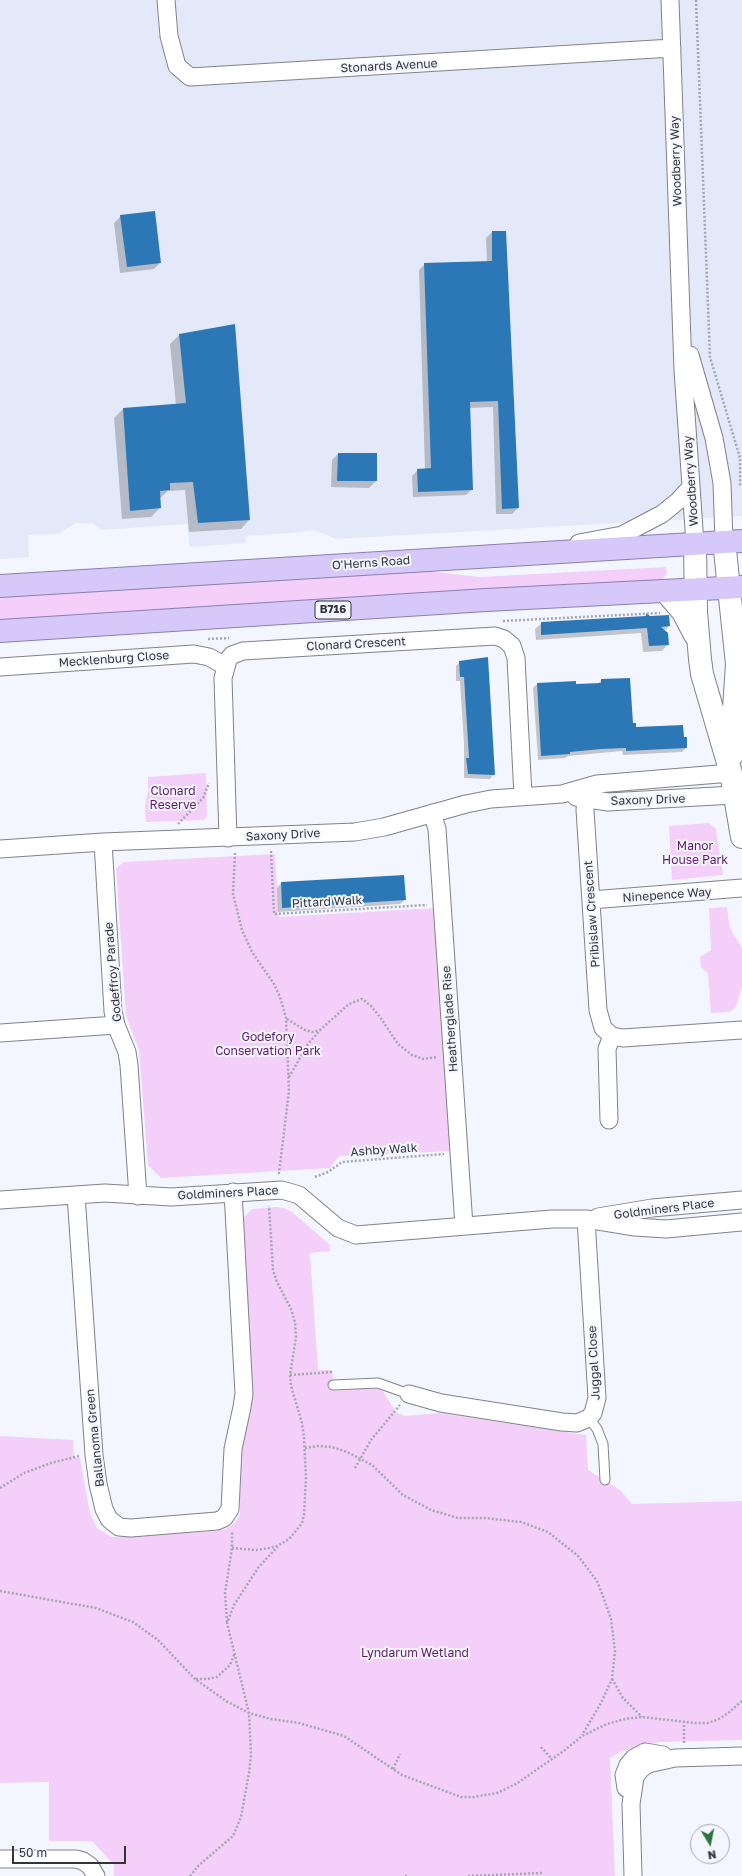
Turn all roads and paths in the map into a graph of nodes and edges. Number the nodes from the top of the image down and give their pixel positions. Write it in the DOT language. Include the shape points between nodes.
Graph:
graph roads {
  1 [pos="166,0"];
  2 [pos="670,0"];
  3 [pos="696,0"];
  4 [pos="672,48"];
  5 [pos="682,322"];
  6 [pos="691,487"];
  7 [pos="740,488"];
  8 [pos="733,541"];
  9 [pos="696,544"];
  10 [pos="520,554"];
  11 [pos="0,586"];
  12 [pos="735,587"];
  13 [pos="695,590"];
  14 [pos="666,592"];
  15 [pos="0,631"];
  16 [pos="698,639"];
  17 [pos="739,640"];
  18 [pos="225,666"];
  19 [pos="0,667"];
  20 [pos="733,718"];
  21 [pos="731,773"];
  22 [pos="209,777"];
  23 [pos="586,793"];
  24 [pos="734,795"];
  25 [pos="523,796"];
  26 [pos="432,813"];
  27 [pos="178,823"];
  28 [pos="742,837"];
  29 [pos="103,842"];
  30 [pos="232,845"];
  31 [pos="0,849"];
  32 [pos="271,851"];
  33 [pos="742,888"];
  34 [pos="591,900"];
  35 [pos="442,902"];
  36 [pos="286,1018"];
  37 [pos="116,1025"];
  38 [pos="320,1030"];
  39 [pos="742,1030"];
  40 [pos="0,1033"];
  41 [pos="612,1036"];
  42 [pos="438,1057"];
  43 [pos="288,1077"];
  44 [pos="609,1120"];
  45 [pos="459,1153"];
  46 [pos="315,1177"];
  47 [pos="268,1190"];
  48 [pos="233,1192"];
  49 [pos="76,1195"];
  50 [pos="138,1196"];
  51 [pos="0,1200"];
  52 [pos="742,1200"];
  53 [pos="586,1219"];
  54 [pos="742,1222"];
  55 [pos="464,1226"];
  56 [pos="335,1372"];
  57 [pos="290,1375"];
  58 [pos="333,1384"];
  59 [pos="409,1394"];
  60 [pos="589,1418"];
  61 [pos="305,1448"];
  62 [pos="94,1455"];
  63 [pos="361,1459"];
  64 [pos="355,1468"];
  65 [pos="605,1480"];
  66 [pos="0,1488"];
  67 [pos="224,1518"];
  68 [pos="279,1545"];
  69 [pos="232,1548"];
  70 [pos="0,1591"];
  71 [pos="227,1623"];
  72 [pos="234,1655"];
  73 [pos="612,1679"];
  74 [pos="195,1680"];
  75 [pos="742,1701"];
  76 [pos="249,1713"];
  77 [pos="642,1717"];
  78 [pos="684,1722"];
  79 [pos="582,1736"];
  80 [pos="541,1747"];
  81 [pos="400,1754"];
  82 [pos="742,1756"];
  83 [pos="679,1757"];
  84 [pos="552,1759"];
  85 [pos="393,1769"];
  86 [pos="0,1859"];
  87 [pos="542,1873"];
  88 [pos="96,1876"];
  89 [pos="190,1876"];
  90 [pos="405,1876"];
  91 [pos="409,1876"];
  92 [pos="468,1876"];
  93 [pos="633,1876"];
  1 -- 4 [label="street, Stonards Avenue" via="169,36 177,66 190,77"];
  2 -- 4 [label="street, Woodberry Way"];
  3 -- 7 [label="path" via="710,357 740,458"];
  4 -- 5 [label="street, Woodberry Way"];
  5 -- 6 [label="street, Woodberry Way"];
  5 -- 8 [label="street, Woodberry Way" via="693,370 714,438"];
  6 -- 9 [label="street, Woodberry Way"];
  6 -- 10 [label="street" via="662,514 622,535"];
  8 -- 9 [label="main road, O'Herns Road"];
  8 -- 12 [label="street"];
  9 -- 10 [label="main road, O'Herns Road"];
  9 -- 13 [label="street"];
  10 -- 11 [label="main road, O'Herns Road"];
  12 -- 13 [label="main road, B716"];
  12 -- 17 [label="street"];
  13 -- 14 [label="main road, B716"];
  13 -- 16 [label="street"];
  14 -- 15 [label="main road, B716" via="486,600"];
  14 -- 16 [label="street" via="683,612"];
  16 -- 20 [label="street" via="702,674"];
  17 -- 20 [label="street"];
  18 -- 19 [label="street, Mecklenburg Close" via="209,657 194,654"];
  18 -- 25 [label="street, Clonard Crescent" via="232,655 250,650 495,636 504,638 512,646 516,658"];
  18 -- 30 [label="street" via="223,678"];
  20 -- 21 [label="street" via="724,752"];
  21 -- 23 [label="street, Saxony Drive" via="598,784"];
  21 -- 24 [label="street"];
  22 -- 27 [label="path" via="209,785 203,798"];
  23 -- 24 [label="street, Saxony Drive" via="608,802"];
  23 -- 25 [label="street, Saxony Drive"];
  23 -- 34 [label="street, Pribislaw Crescent"];
  24 -- 28 [label="street"];
  25 -- 26 [label="street, Saxony Drive" via="466,804"];
  26 -- 30 [label="street, Saxony Drive" via="384,827 355,832"];
  26 -- 35 [label="street, Heatherglade Rise" via="437,829"];
  29 -- 30 [label="street, Saxony Drive"];
  29 -- 31 [label="street, Saxony Drive"];
  29 -- 37 [label="street, Godeffroy Parade"];
  30 -- 36 [label="path" via="233,894 242,930 252,952 274,984"];
  32 -- 35 [label="path, Pittard Walk" via="274,914"];
  33 -- 34 [label="street, Ninepence Way"];
  34 -- 41 [label="street, Pribislaw Crescent" via="599,1017 603,1028"];
  35 -- 45 [label="street, Heatherglade Rise"];
  36 -- 38 [label="path" via="305,1030"];
  36 -- 43 [label="path"];
  37 -- 40 [label="street"];
  37 -- 50 [label="street, Godeffroy Parade" via="127,1052 129,1065"];
  38 -- 42 [label="path" via="349,1004 362,999 376,1012 398,1044 412,1055 423,1058"];
  38 -- 43 [label="path" via="308,1044"];
  39 -- 41 [label="street" via="623,1038"];
  41 -- 44 [label="street" via="607,1049"];
  43 -- 47 [label="path" via="288,1104 279,1173 267,1173"];
  45 -- 46 [label="path, Ashby Walk" via="342,1162"];
  45 -- 55 [label="street, Heatherglade Rise"];
  47 -- 48 [label="street, Goldminers Place"];
  47 -- 55 [label="street, Goldminers Place" via="282,1190 299,1195 338,1228 356,1235"];
  47 -- 57 [label="path" via="273,1270 295,1322 296,1337"];
  48 -- 50 [label="street, Goldminers Place" via="171,1197"];
  48 -- 67 [label="street" via="244,1394 231,1462 230,1508"];
  49 -- 50 [label="street, Goldminers Place" via="105,1193"];
  49 -- 51 [label="street, Goldminers Place"];
  49 -- 62 [label="street, Ballanoma Green"];
  52 -- 53 [label="street, Goldminers Place" via="634,1210"];
  53 -- 54 [label="street, Goldminers Place" via="666,1229"];
  53 -- 55 [label="street, Goldminers Place" via="552,1218"];
  53 -- 60 [label="street, Juggal Close" via="597,1398 594,1413"];
  56 -- 57 [label="path"];
  57 -- 61 [label="path" via="302,1423"];
  58 -- 59 [label="lane" via="378,1383"];
  59 -- 60 [label="street, Juggal Close" via="441,1403 562,1422 577,1422"];
  59 -- 63 [label="path" via="384,1424"];
  60 -- 65 [label="lane" via="599,1432 603,1444"];
  61 -- 63 [label="path" via="332,1448"];
  61 -- 68 [label="path" via="302,1523 289,1539"];
  62 -- 66 [label="path" via="51,1463 24,1473"];
  62 -- 67 [label="street, Ballanoma Green" via="104,1509 109,1519 119,1527 206,1523"];
  63 -- 64 [label="path"];
  63 -- 73 [label="path" via="372,1465 403,1495 432,1510 458,1518 493,1518 528,1524 548,1532 561,1541 578,1556 597,1581 611,1619 615,1651"];
  67 -- 69 [label="path" via="232,1532"];
  68 -- 69 [label="path" via="256,1550"];
  68 -- 71 [label="path" via="245,1586"];
  69 -- 71 [label="path" via="225,1593"];
  70 -- 74 [label="path" via="96,1608 133,1622 158,1640"];
  71 -- 72 [label="path"];
  72 -- 74 [label="path" via="230,1665 217,1677"];
  72 -- 76 [label="path"];
  73 -- 77 [label="path" via="623,1698"];
  73 -- 79 [label="path"];
  74 -- 76 [label="path" via="226,1702"];
  75 -- 78 [label="path" via="717,1720 707,1723"];
  76 -- 85 [label="path" via="299,1723 344,1736"];
  76 -- 89 [label="path" via="251,1755 245,1801 238,1827 233,1836"];
  77 -- 78 [label="path"];
  77 -- 79 [label="path" via="607,1724"];
  78 -- 83 [label="path"];
  79 -- 84 [label="path"];
  80 -- 84 [label="path"];
  81 -- 85 [label="path"];
  82 -- 83 [label="street"];
  83 -- 93 [label="street" via="645,1752 634,1758 624,1775 631,1804"];
  84 -- 85 [label="path" via="516,1784 497,1793 474,1797 460,1797 402,1775"];
  86 -- 88 [label="street" via="76,1859 90,1866"];
  87 -- 92 [label="path"];
  90 -- 91 [label="path"];
}
